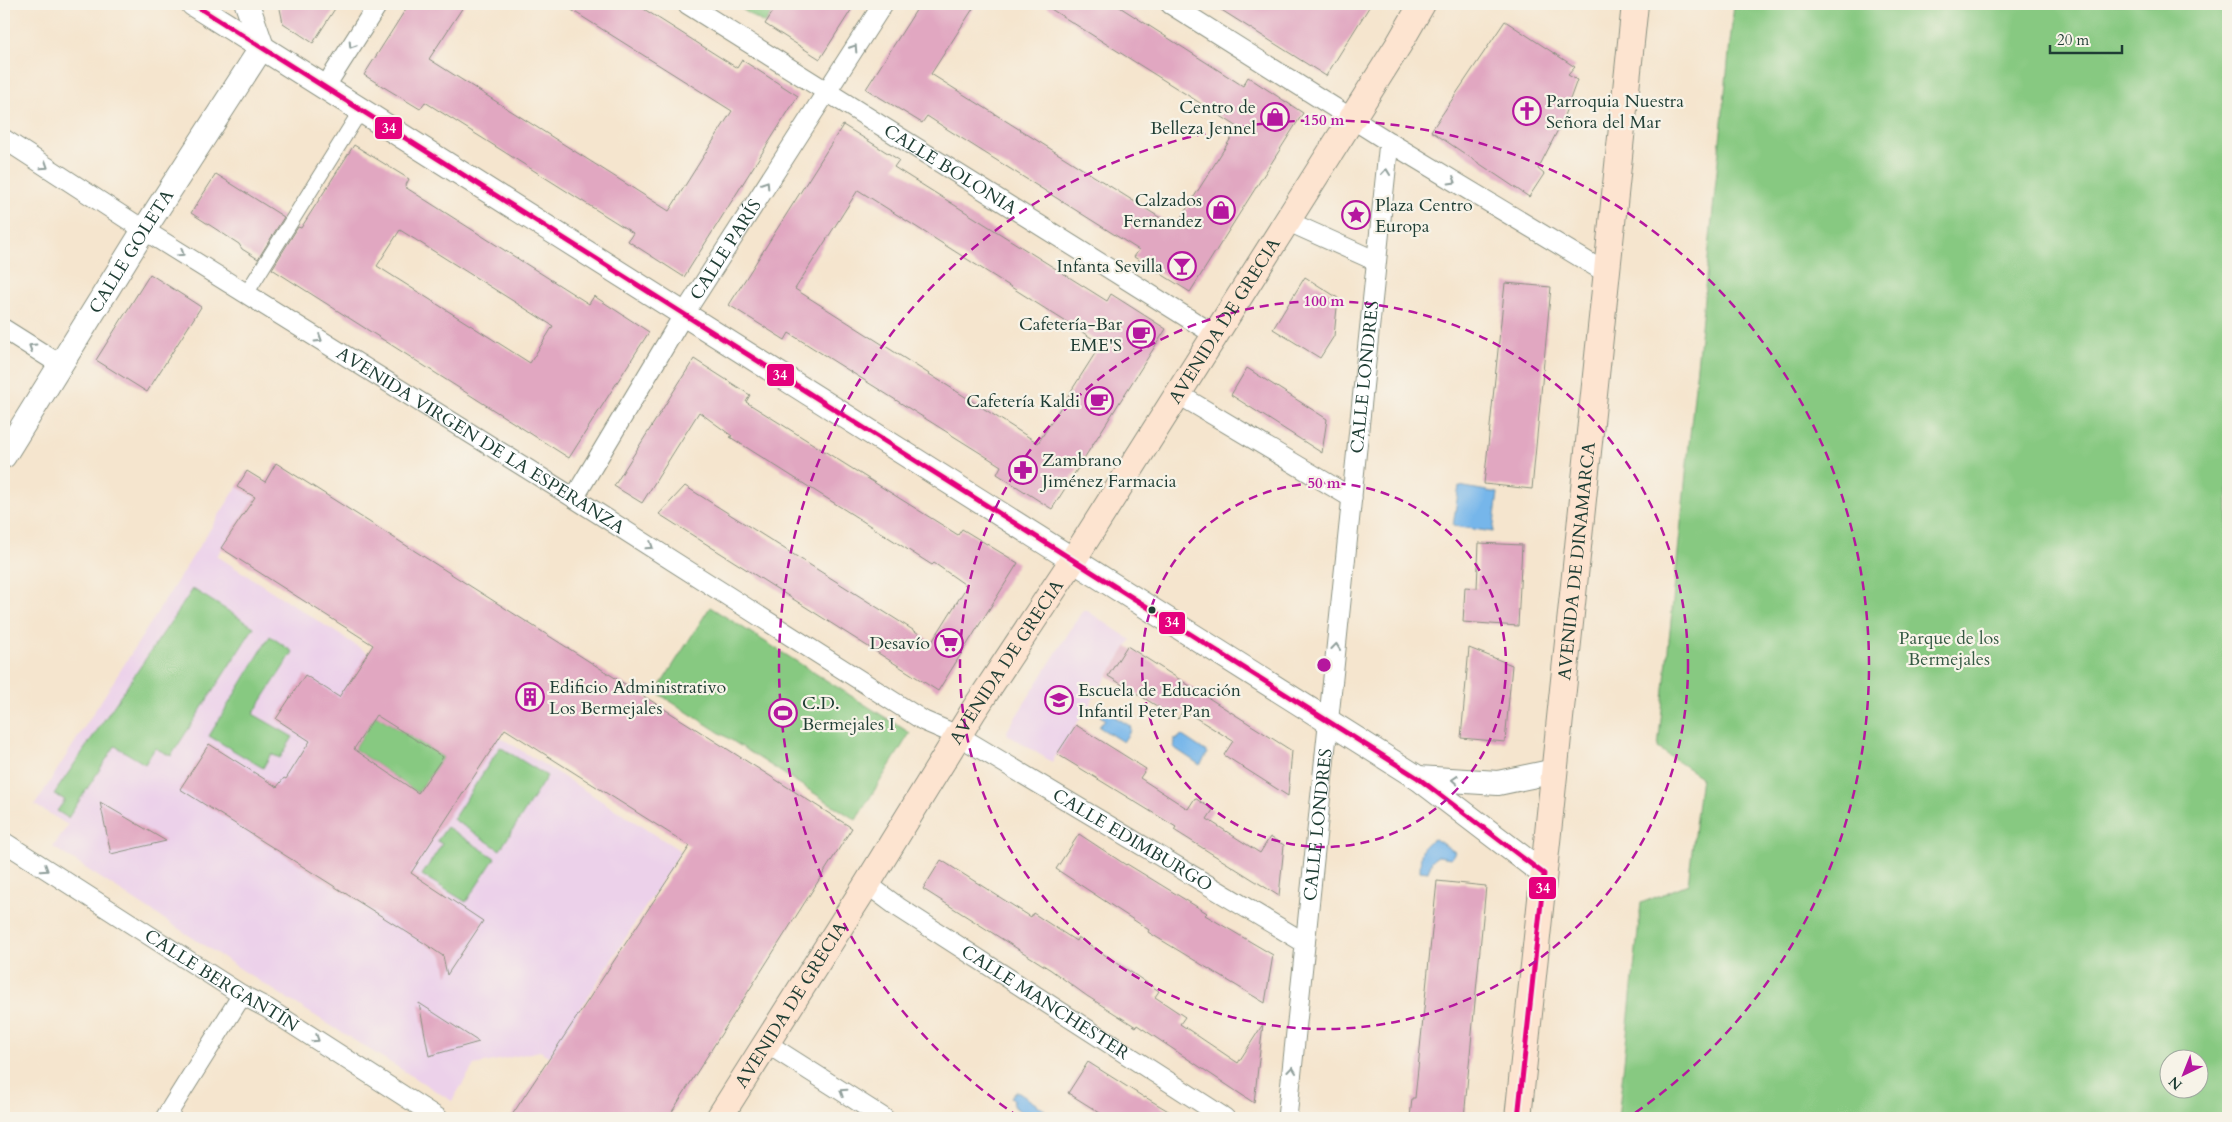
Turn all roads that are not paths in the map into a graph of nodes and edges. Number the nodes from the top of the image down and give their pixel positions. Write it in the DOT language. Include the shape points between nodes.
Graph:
graph roads {
  1 [pos="193,4"];
  2 [pos="247,4"];
  3 [pos="378,4"];
  4 [pos="687,4"];
  5 [pos="883,4"];
  6 [pos="1170,4"];
  7 [pos="1422,4"];
  8 [pos="1635,4"];
  9 [pos="262,47"];
  10 [pos="325,87"];
  11 [pos="826,91"];
  12 [pos="361,110"];
  13 [pos="1351,119"];
  14 [pos="4,139"];
  15 [pos="1389,142"];
  16 [pos="1287,221"];
  17 [pos="144,230"];
  18 [pos="1376,261"];
  19 [pos="1608,274"];
  20 [pos="246,294"];
  21 [pos="684,314"];
  22 [pos="4,329"];
  23 [pos="1214,335"];
  24 [pos="61,365"];
  25 [pos="1178,394"];
  26 [pos="4,456"];
  27 [pos="574,498"];
  28 [pos="1352,498"];
  29 [pos="1072,560"];
  30 [pos="1329,721"];
  31 [pos="960,736"];
  32 [pos="1555,771"];
  33 [pos="1418,778"];
  34 [pos="1498,783"];
  35 [pos="1477,823"];
  36 [pos="4,842"];
  37 [pos="1544,874"];
  38 [pos="867,884"];
  39 [pos="1306,943"];
  40 [pos="242,995"];
  41 [pos="766,1043"];
  42 [pos="166,1118"];
  43 [pos="438,1118"];
  44 [pos="719,1118"];
  45 [pos="884,1118"];
  46 [pos="1225,1118"];
  47 [pos="1287,1118"];
  48 [pos="1518,1118"];
  1 -- 9 [label="street"];
  2 -- 9 [label="street"];
  3 -- 10 [label="street, one-way"];
  4 -- 11 [label="street, CALLE BOLONIA"];
  11 -- 5 [label="street, CALLE PARÍS, one-way"];
  6 -- 13 [label="street"];
  7 -- 13 [label="main road, AVENIDA DE GRECIA"];
  8 -- 19 [label="main road, AVENIDA DE DINAMARCA"];
  9 -- 10 [label="street"];
  9 -- 17 [label="street, CALLE GOLETA"];
  10 -- 12 [label="street"];
  21 -- 11 [label="street, CALLE PARÍS, one-way"];
  11 -- 23 [label="street, CALLE BOLONIA"];
  12 -- 20 [label="street"];
  12 -- 21 [label="street"];
  13 -- 15 [label="street"];
  13 -- 16 [label="main road, AVENIDA DE GRECIA"];
  14 -- 17 [label="street, AVENIDA VIRGEN DE LA ESPERANZA, one-way"];
  18 -- 15 [label="street, CALLE LONDRES, one-way"];
  15 -- 19 [label="street, one-way"];
  16 -- 18 [label="street"];
  16 -- 23 [label="main road, AVENIDA DE GRECIA"];
  17 -- 20 [label="street, AVENIDA VIRGEN DE LA ESPERANZA, one-way"];
  17 -- 24 [label="street, CALLE GOLETA"];
  18 -- 28 [label="street, CALLE LONDRES"];
  19 -- 32 [label="main road, AVENIDA DE DINAMARCA"];
  20 -- 27 [label="street, AVENIDA VIRGEN DE LA ESPERANZA, one-way"];
  21 -- 27 [label="street, CALLE PARÍS"];
  21 -- 29 [label="street"];
  24 -- 22 [label="street, one-way"];
  23 -- 25 [label="main road, AVENIDA DE GRECIA"];
  24 -- 26 [label="street, CALLE GOLETA"];
  25 -- 28 [label="street"];
  25 -- 29 [label="main road, AVENIDA DE GRECIA"];
  27 -- 31 [label="street, AVENIDA VIRGEN DE LA ESPERANZA, one-way" via="924,721"];
  30 -- 28 [label="street, CALLE LONDRES, one-way"];
  29 -- 30 [label="street"];
  29 -- 31 [label="main road, AVENIDA DE GRECIA"];
  30 -- 33 [label="street"];
  30 -- 39 [label="street, CALLE LONDRES"];
  31 -- 38 [label="main road, AVENIDA DE GRECIA"];
  31 -- 39 [label="street, CALLE EDIMBURGO"];
  32 -- 34 [label="street"];
  32 -- 37 [label="main road, AVENIDA DE DINAMARCA"];
  34 -- 33 [label="street, one-way"];
  33 -- 35 [label="street"];
  34 -- 35 [label="street" via="1478,792 1473,808"];
  35 -- 37 [label="street"];
  36 -- 40 [label="street, CALLE BERGANTÍN, one-way"];
  37 -- 48 [label="main road, AVENIDA DE DINAMARCA"];
  38 -- 41 [label="main road, AVENIDA DE GRECIA"];
  38 -- 46 [label="street, CALLE MANCHESTER"];
  47 -- 39 [label="street, CALLE LONDRES, one-way"];
  40 -- 42 [label="street"];
  40 -- 43 [label="street, CALLE BERGANTÍN, one-way"];
  41 -- 44 [label="main road, AVENIDA DE GRECIA"];
  45 -- 41 [label="street, one-way"];
}
